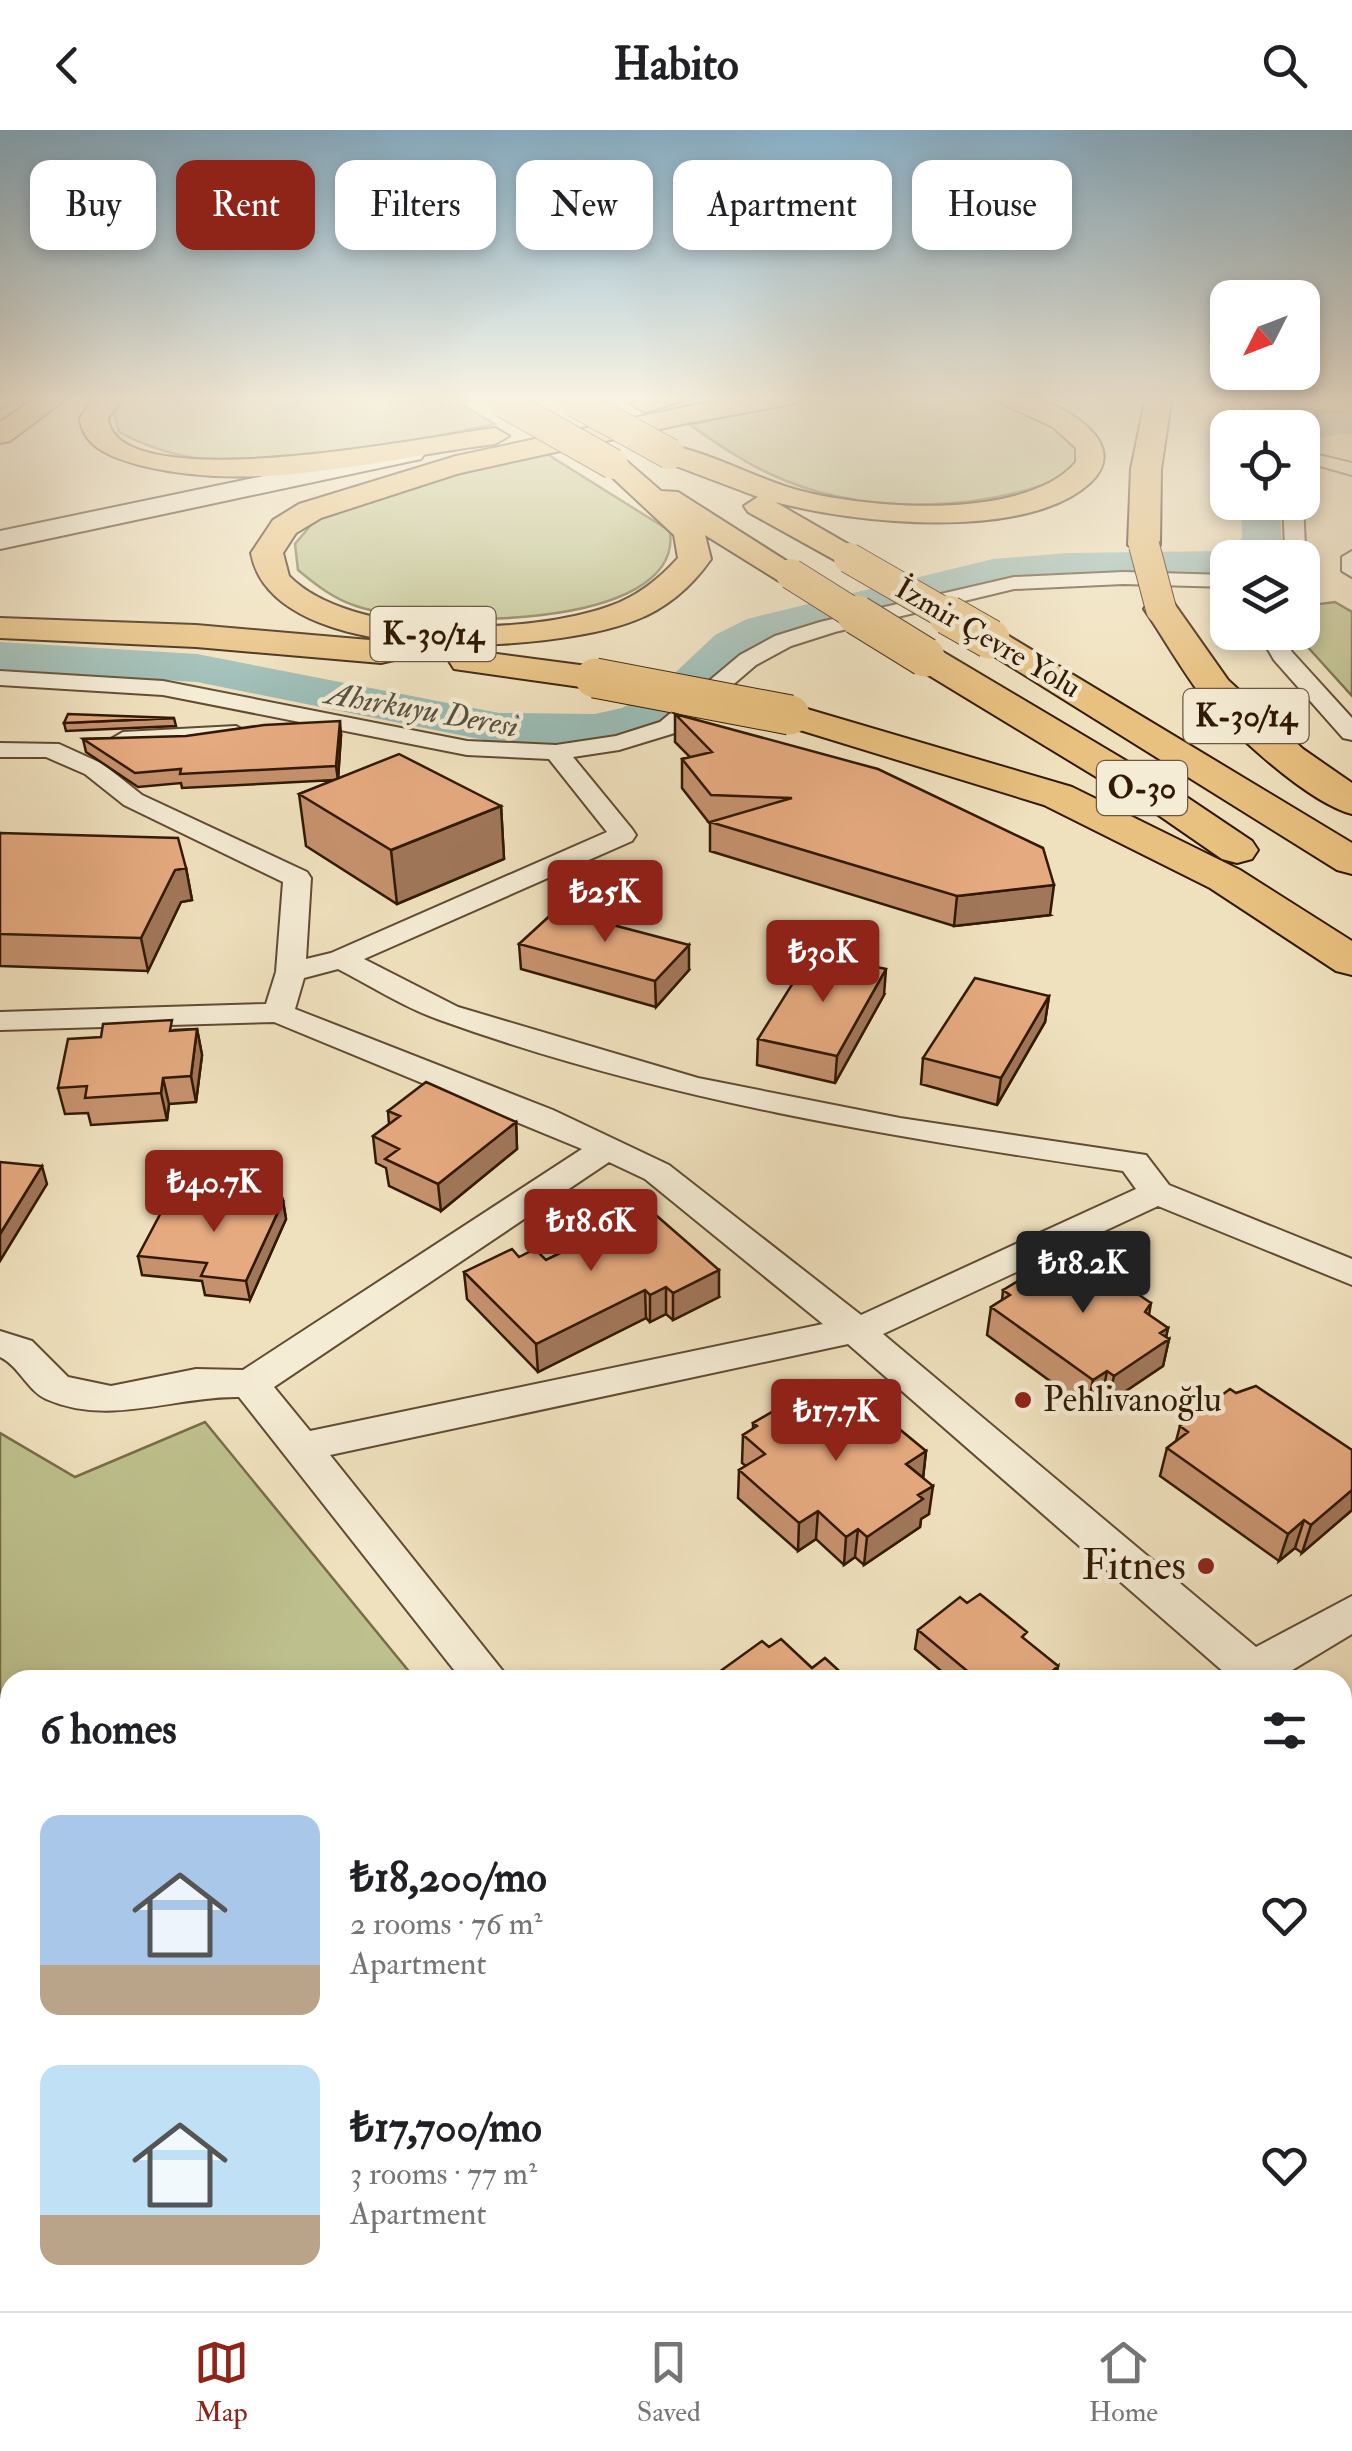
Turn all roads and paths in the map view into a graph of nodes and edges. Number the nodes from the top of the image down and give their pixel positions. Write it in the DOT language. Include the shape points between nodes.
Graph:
graph roads {
  1 [pos="201,498"];
  2 [pos="302,498"];
  3 [pos="352,498"];
  4 [pos="651,498"];
  5 [pos="668,498"];
  6 [pos="745,498"];
  7 [pos="793,498"];
  8 [pos="1032,498"];
  9 [pos="1145,498"];
  10 [pos="0,540"];
  11 [pos="1352,557"];
  12 [pos="0,562"];
  13 [pos="1352,571"];
  14 [pos="1210,583"];
  15 [pos="0,628"];
  16 [pos="1279,650"];
  17 [pos="0,678"];
  18 [pos="297,712"];
  19 [pos="1352,733"];
  20 [pos="50,749"];
  21 [pos="0,750"];
  22 [pos="556,752"];
  23 [pos="1352,802"];
  24 [pos="1352,861"];
  25 [pos="1352,928"];
  26 [pos="340,959"];
  27 [pos="1352,960"];
  28 [pos="291,972"];
  29 [pos="278,1013"];
  30 [pos="0,1021"];
  31 [pos="607,1148"];
  32 [pos="1157,1193"];
  33 [pos="1352,1273"];
  34 [pos="855,1330"];
  35 [pos="0,1344"];
  36 [pos="250,1384"];
  37 [pos="301,1447"];
  38 [pos="1352,1613"];
  39 [pos="480,1670"];
  40 [pos="1254,1670"];
  41 [pos="1267,1670"];
  1 -- 10 [label="main road"];
  2 -- 12 [label="main road"];
  3 -- 4 [label="main road, K-30/14" via="284,527 268,553 272,576 290,595 334,616 396,631 517,635 614,615 676,586 695,559 689,532"];
  5 -- 25 [label="main road, İzmir Çevre Yolu / O-30, bridge" via="1168,804"];
  6 -- 24 [label="main road, İzmir Çevre Yolu / O-30, bridge"];
  7 -- 8 [label="main road" via="894,513"];
  9 -- 23 [label="main road, K-30/14, bridge" via="1144,545 1161,609 1215,688 1289,757"];
  11 -- 13 [label="street"];
  14 -- 22 [label="street" via="1124,578 1014,583 828,626 748,660 669,727 619,744"];
  15 -- 27 [label="main road, K-30/14, bridge" via="236,640 594,678 790,714 1058,796 1224,878"];
  16 -- 19 [label="street"];
  17 -- 18 [label="street" via="163,688"];
  18 -- 20 [label="street" via="245,733 62,742"];
  18 -- 22 [label="street" via="467,748"];
  20 -- 21 [label="street"];
  20 -- 28 [label="street" via="94,769 132,800 298,878"];
  22 -- 26 [label="street" via="623,836"];
  26 -- 28 [label="street"];
  26 -- 32 [label="street" via="448,1013 607,1063 692,1087 900,1128 1134,1162"];
  28 -- 29 [label="street"];
  29 -- 30 [label="street"];
  29 -- 31 [label="street"];
  31 -- 34 [label="street" via="656,1172"];
  31 -- 36 [label="street"];
  32 -- 33 [label="street"];
  32 -- 34 [label="street"];
  34 -- 37 [label="street"];
  34 -- 40 [label="street"];
  35 -- 36 [label="street" via="19,1350 56,1388 112,1400 196,1383"];
  36 -- 37 [label="street"];
  37 -- 39 [label="street"];
  38 -- 41 [label="street"];
}
